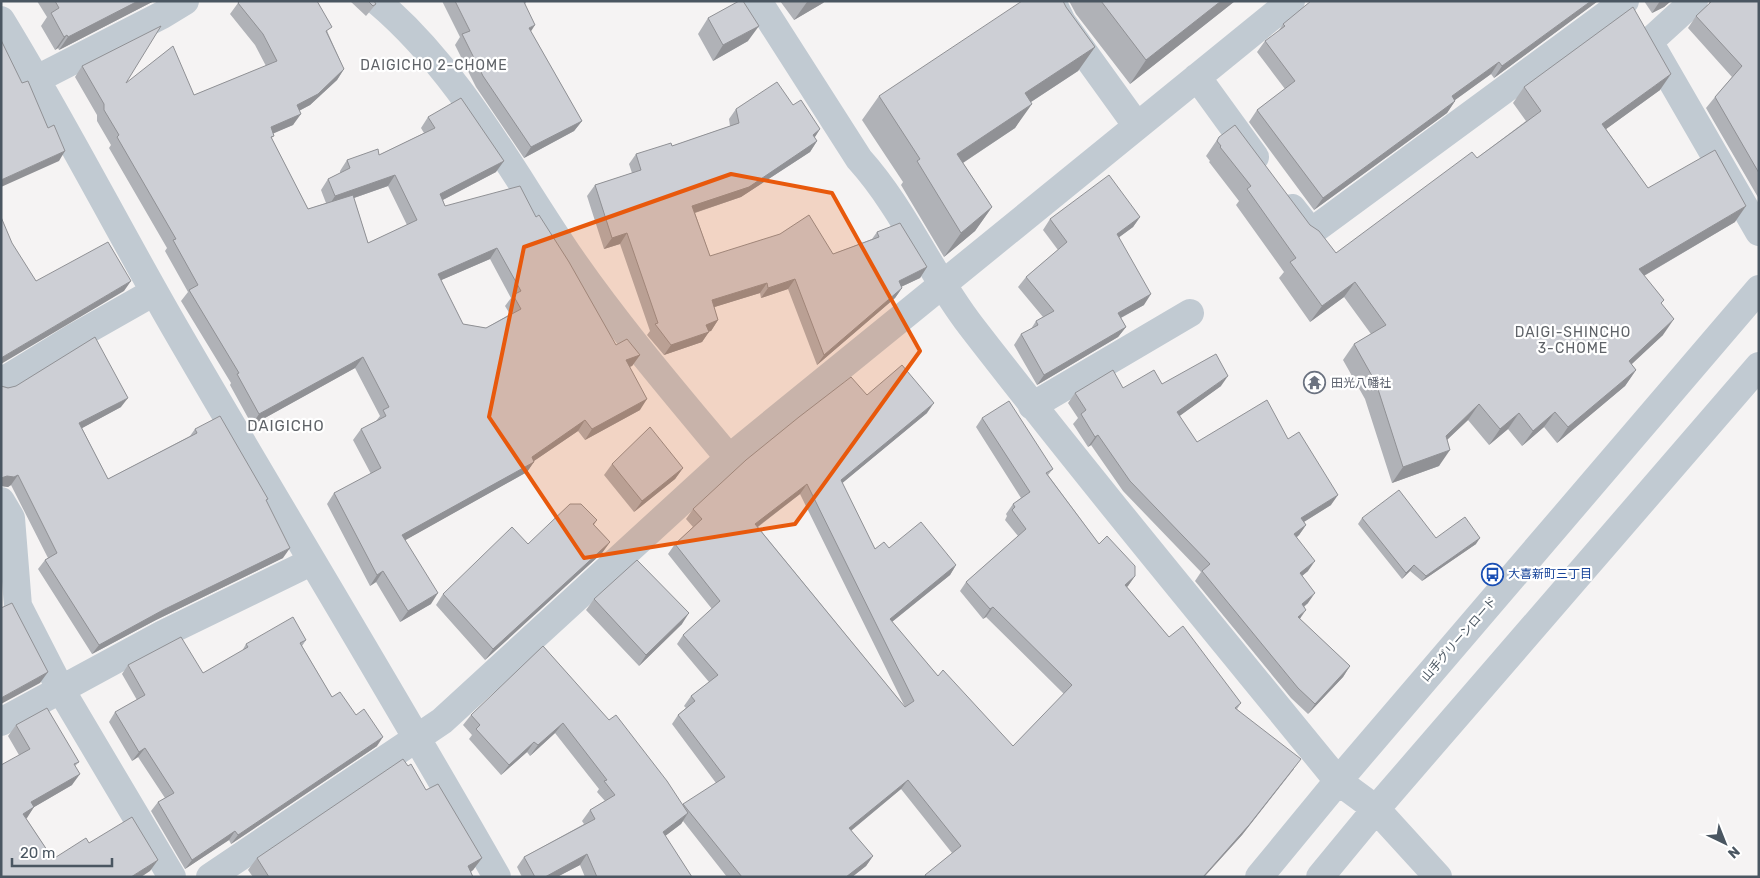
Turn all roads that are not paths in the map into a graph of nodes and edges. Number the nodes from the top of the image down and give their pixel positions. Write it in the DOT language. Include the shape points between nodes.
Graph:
graph roads {
  1 [pos="185,1"];
  2 [pos="377,1"];
  3 [pos="758,1"];
  4 [pos="1052,1"];
  5 [pos="1291,1"];
  6 [pos="1626,1"];
  7 [pos="1694,1"];
  8 [pos="1,20"];
  9 [pos="1649,42"];
  10 [pos="1197,77"];
  11 [pos="37,79"];
  12 [pos="1137,126"];
  13 [pos="1759,232"];
  14 [pos="944,284"];
  15 [pos="1759,289"];
  16 [pos="154,292"];
  17 [pos="1190,313"];
  18 [pos="1759,366"];
  19 [pos="1,382"];
  20 [pos="1032,406"];
  21 [pos="729,458"];
  22 [pos="1,501"];
  23 [pos="311,562"];
  24 [pos="61,690"];
  25 [pos="1,722"];
  26 [pos="417,737"];
  27 [pos="1338,781"];
  28 [pos="1376,809"];
  29 [pos="172,877"];
  30 [pos="210,877"];
  31 [pos="497,877"];
  32 [pos="1259,877"];
  33 [pos="1320,877"];
  34 [pos="1438,877"];
  1 -- 11 [label="street"];
  2 -- 21 [label="street" via="448,76 572,260 630,338"];
  3 -- 14 [label="street"];
  4 -- 12 [label="street" via="1062,22"];
  5 -- 10 [label="street"];
  6 -- 9 [label="street"];
  6 -- 10 [label="street" via="1310,232"];
  7 -- 9 [label="street"];
  8 -- 11 [label="street"];
  9 -- 13 [label="street"];
  10 -- 12 [label="street"];
  11 -- 16 [label="street"];
  12 -- 14 [label="street"];
  14 -- 20 [label="street" via="956,308"];
  14 -- 21 [label="street"];
  15 -- 27 [label="street, 山手グリーンロード"];
  16 -- 19 [label="street"];
  16 -- 23 [label="street"];
  17 -- 20 [label="street"];
  18 -- 28 [label="street"];
  20 -- 27 [label="street"];
  21 -- 26 [label="street" via="442,721"];
  22 -- 24 [label="street" via="11,518 18,606"];
  23 -- 24 [label="street" via="163,634"];
  23 -- 26 [label="street"];
  24 -- 25 [label="street"];
  24 -- 29 [label="street"];
  26 -- 30 [label="street"];
  26 -- 31 [label="street"];
  27 -- 28 [label="street"];
  27 -- 32 [label="street, 山手グリーンロード"];
  28 -- 33 [label="street"];
  28 -- 34 [label="street"];
}
